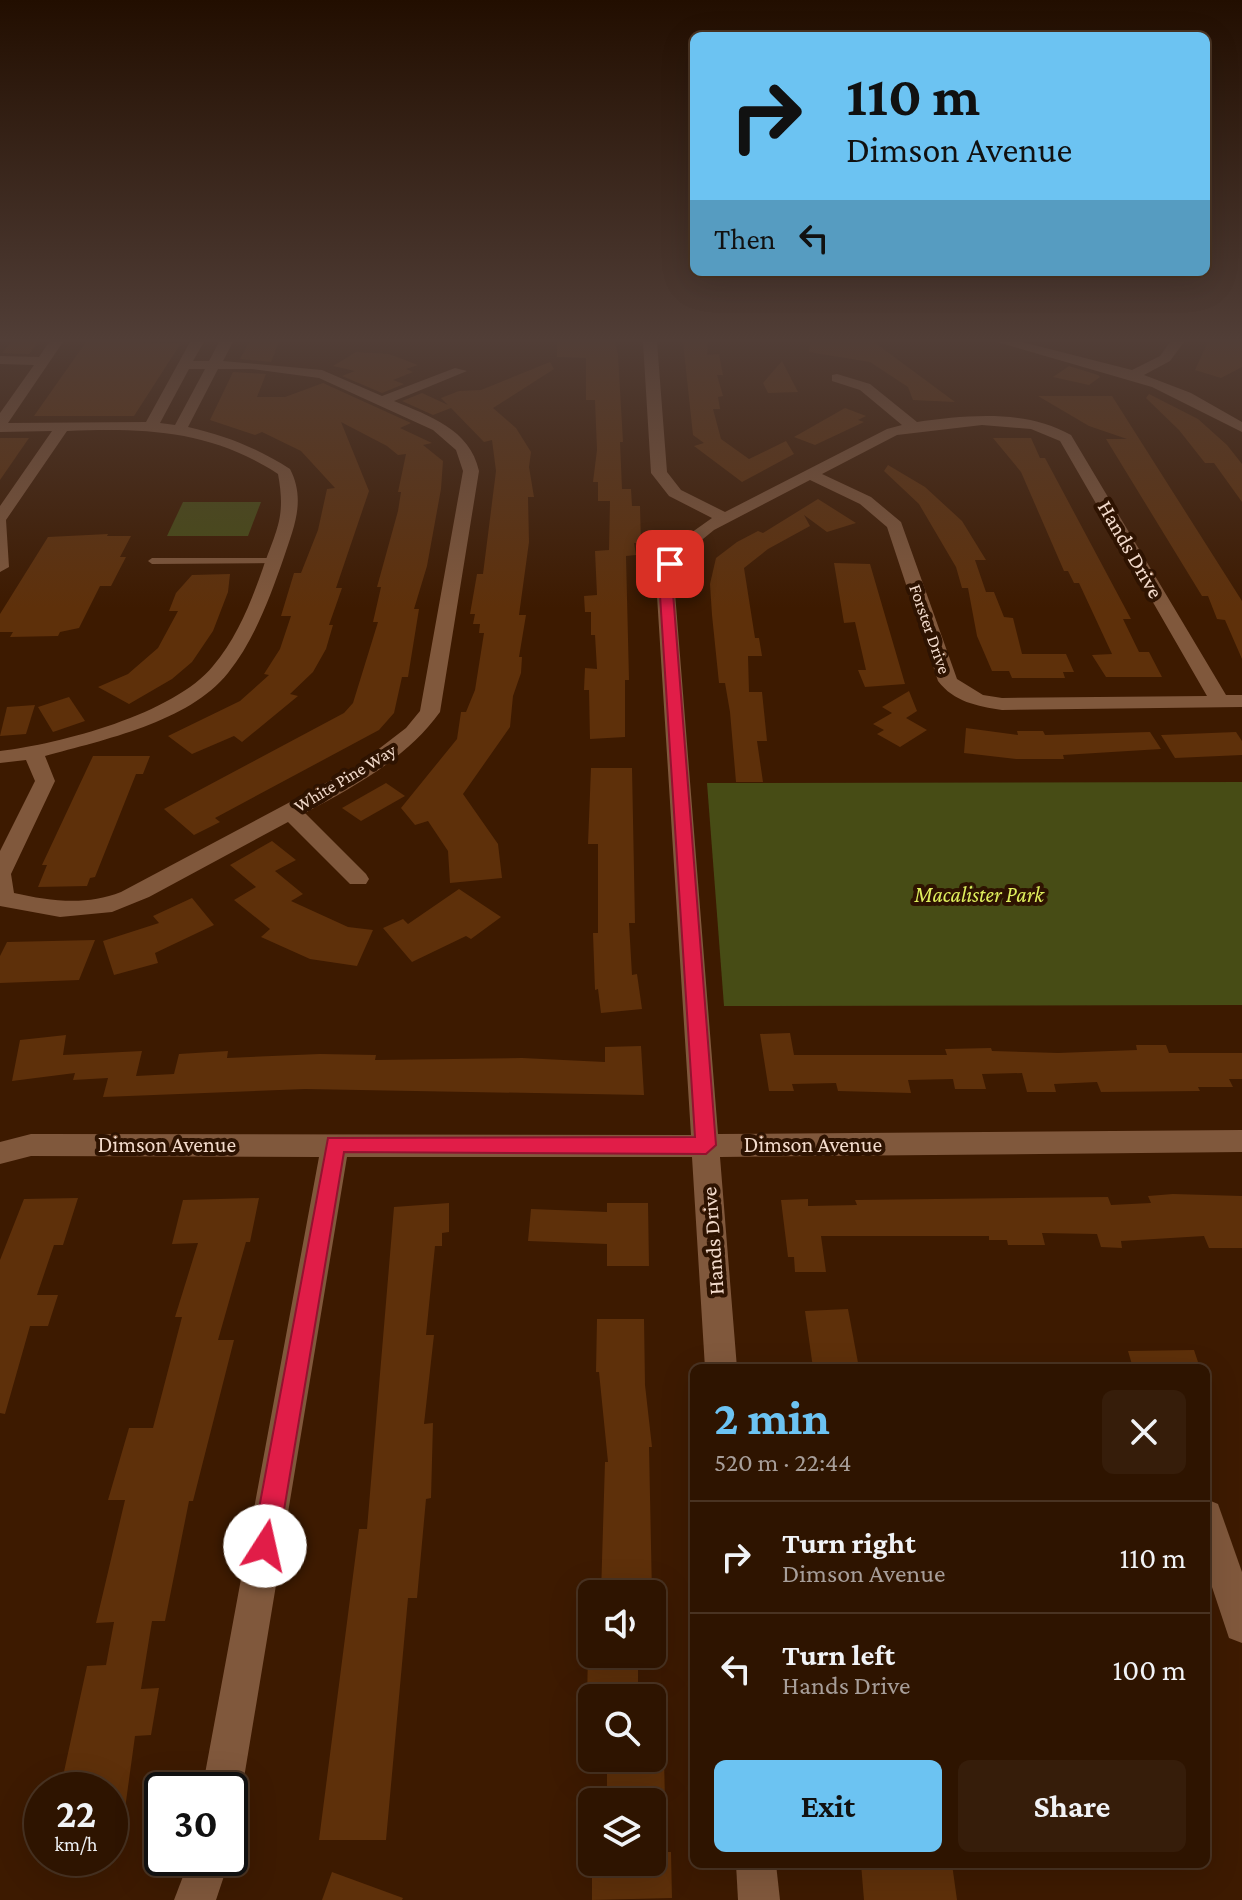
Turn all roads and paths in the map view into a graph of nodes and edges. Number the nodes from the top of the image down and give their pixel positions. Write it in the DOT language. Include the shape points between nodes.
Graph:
graph roads {
  1 [pos="59,431"];
  2 [pos="187,431"];
  3 [pos="445,431"];
  4 [pos="656,431"];
  5 [pos="898,431"];
  6 [pos="1057,431"];
  7 [pos="808,474"];
  8 [pos="724,518"];
  9 [pos="0,520"];
  10 [pos="152,561"];
  11 [pos="274,561"];
  12 [pos="0,567"];
  13 [pos="1220,701"];
  14 [pos="1242,701"];
  15 [pos="34,753"];
  16 [pos="0,757"];
  17 [pos="290,811"];
  18 [pos="358,879"];
  19 [pos="1242,1141"];
  20 [pos="335,1144"];
  21 [pos="706,1145"];
  22 [pos="0,1153"];
  23 [pos="721,1364"];
  24 [pos="1210,1528"];
  25 [pos="1242,1625"];
  26 [pos="225,1772"];
  27 [pos="756,1868"];
  28 [pos="204,1876"];
  29 [pos="195,1900"];
  30 [pos="759,1900"];
  1 -- 9 [label="street"];
  2 -- 11 [label="street" via="233,441 285,472 292,507"];
  3 -- 17 [label="street, White Pine Way" via="458,441 471,471 430,712 419,730 381,760"];
  4 -- 8 [label="street" via="659,473 675,493"];
  5 -- 7 [label="street, Hands Drive"];
  6 -- 13 [label="street, Hands Drive"];
  7 -- 8 [label="street, Hands Drive"];
  7 -- 13 [label="street, Forster Drive" via="860,496 895,525 948,681 958,691 1002,704"];
  8 -- 21 [label="street, Hands Drive" via="680,549 665,580"];
  9 -- 12 [label="street"];
  10 -- 11 [label="lane"];
  11 -- 15 [label="street" via="258,608 220,671 182,700 131,725"];
  13 -- 14 [label="street, Forster Drive"];
  15 -- 16 [label="street"];
  15 -- 17 [label="street, White Pine Way" via="45,781 0,874 3,899 64,911 116,903"];
  17 -- 18 [label="street"];
  19 -- 21 [label="street, Dimson Avenue"];
  20 -- 21 [label="street, Dimson Avenue"];
  20 -- 22 [label="street, Dimson Avenue" via="31,1145"];
  20 -- 26 [label="street"];
  21 -- 23 [label="street, Hands Drive"];
  24 -- 25 [label="street"];
  27 -- 30 [label="street"];
  28 -- 29 [label="street"];
}
